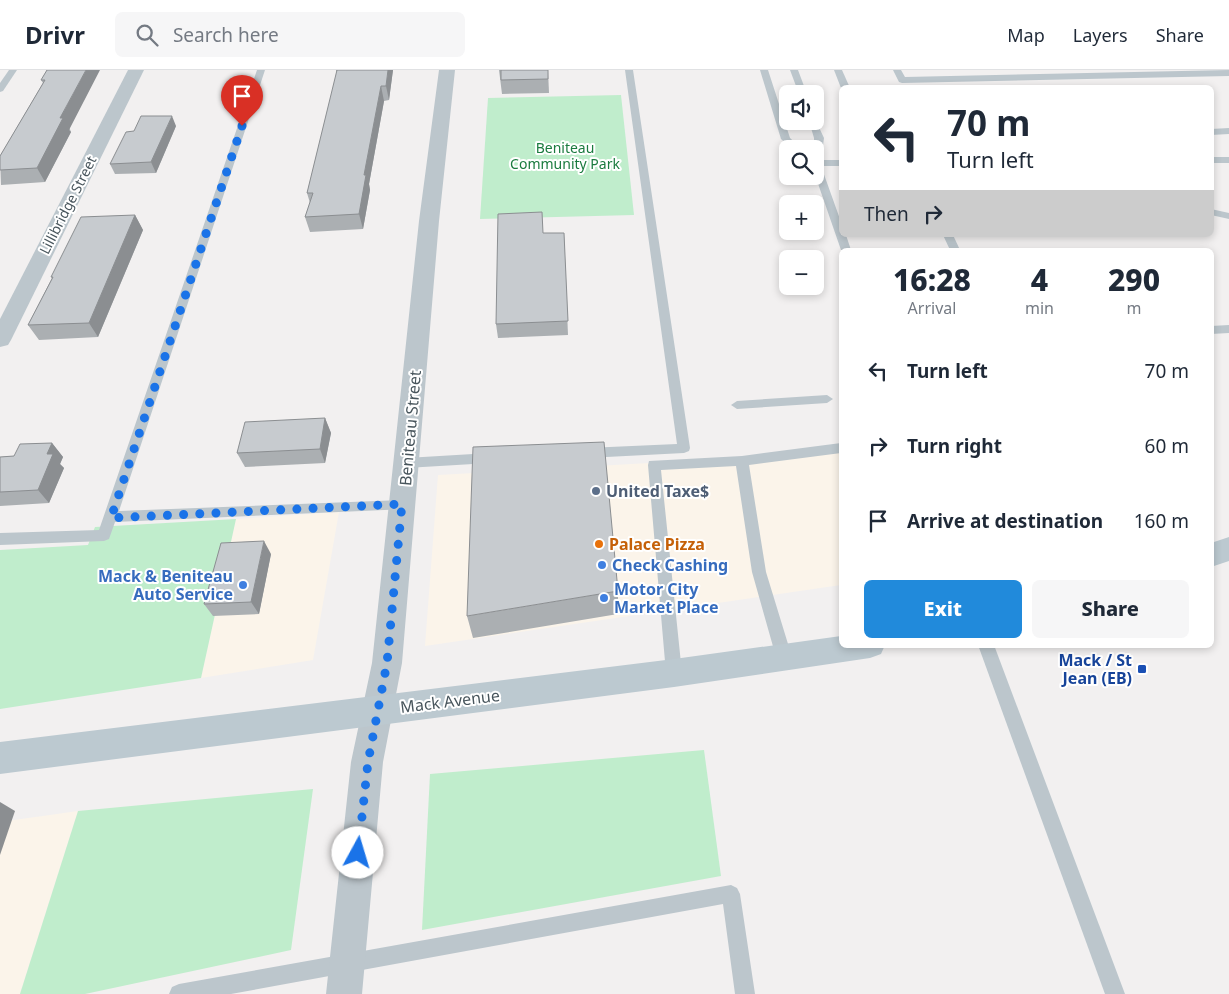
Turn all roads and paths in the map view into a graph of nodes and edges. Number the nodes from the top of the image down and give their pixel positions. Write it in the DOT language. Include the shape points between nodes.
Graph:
graph roads {
  1 [pos="13,70"];
  2 [pos="136,70"];
  3 [pos="261,70"];
  4 [pos="447,70"];
  5 [pos="629,70"];
  6 [pos="764,70"];
  7 [pos="794,70"];
  8 [pos="838,70"];
  9 [pos="897,70"];
  10 [pos="1229,73"];
  11 [pos="800,85"];
  12 [pos="845,85"];
  13 [pos="0,89"];
  14 [pos="1229,131"];
  15 [pos="1214,132"];
  16 [pos="787,140"];
  17 [pos="839,160"];
  18 [pos="1214,160"];
  19 [pos="1229,160"];
  20 [pos="824,162"];
  21 [pos="823,185"];
  22 [pos="1214,213"];
  23 [pos="1229,216"];
  24 [pos="839,230"];
  25 [pos="1229,329"];
  26 [pos="1214,330"];
  27 [pos="0,340"];
  28 [pos="827,399"];
  29 [pos="737,405"];
  30 [pos="684,448"];
  31 [pos="839,448"];
  32 [pos="575,454"];
  33 [pos="506,457"];
  34 [pos="742,461"];
  35 [pos="406,463"];
  36 [pos="688,464"];
  37 [pos="402,504"];
  38 [pos="111,518"];
  39 [pos="0,539"];
  40 [pos="1214,541"];
  41 [pos="1229,542"];
  42 [pos="1229,548"];
  43 [pos="1214,555"];
  44 [pos="848,648"];
  45 [pos="987,648"];
  46 [pos="784,657"];
  47 [pos="674,673"];
  48 [pos="377,711"];
  49 [pos="0,758"];
  50 [pos="347,962"];
  51 [pos="179,994"];
  52 [pos="344,994"];
  53 [pos="745,994"];
  54 [pos="1114,994"];
  1 -- 13 [label="lane"];
  2 -- 27 [label="street, Lillibridge Street"];
  3 -- 38 [label="lane"];
  4 -- 35 [label="street, Beniteau Street"];
  5 -- 30 [label="lane"];
  6 -- 16 [label="lane"];
  7 -- 11 [label="lane"];
  8 -- 12 [label="lane"];
  9 -- 10 [label="lane" via="902,80"];
  14 -- 15 [label="lane"];
  17 -- 20 [label="lane"];
  18 -- 19 [label="lane"];
  21 -- 24 [label="lane"];
  22 -- 23 [label="lane"];
  25 -- 26 [label="lane"];
  28 -- 29 [label="lane"];
  30 -- 32 [label="lane"];
  30 -- 36 [label="lane"];
  31 -- 34 [label="lane"];
  33 -- 35 [label="lane"];
  34 -- 36 [label="lane"];
  34 -- 46 [label="lane" via="759,572"];
  35 -- 37 [label="street, Beniteau Street"];
  36 -- 47 [label="lane" via="654,465"];
  37 -- 38 [label="lane"];
  37 -- 48 [label="street, Beniteau Street" via="387,663"];
  38 -- 39 [label="lane" via="104,535"];
  40 -- 41 [label="main road"];
  42 -- 43 [label="main road"];
  44 -- 46 [label="main road, Mack Avenue"];
  45 -- 54 [label="lane"];
  46 -- 47 [label="main road, Mack Avenue"];
  47 -- 48 [label="main road, Mack Avenue"];
  48 -- 49 [label="main road, Mack Avenue"];
  48 -- 50 [label="street, Beniteau Street" via="368,762"];
  50 -- 51 [label="lane"];
  50 -- 52 [label="street, Beniteau Street"];
  50 -- 53 [label="lane" via="731,894"];
}
